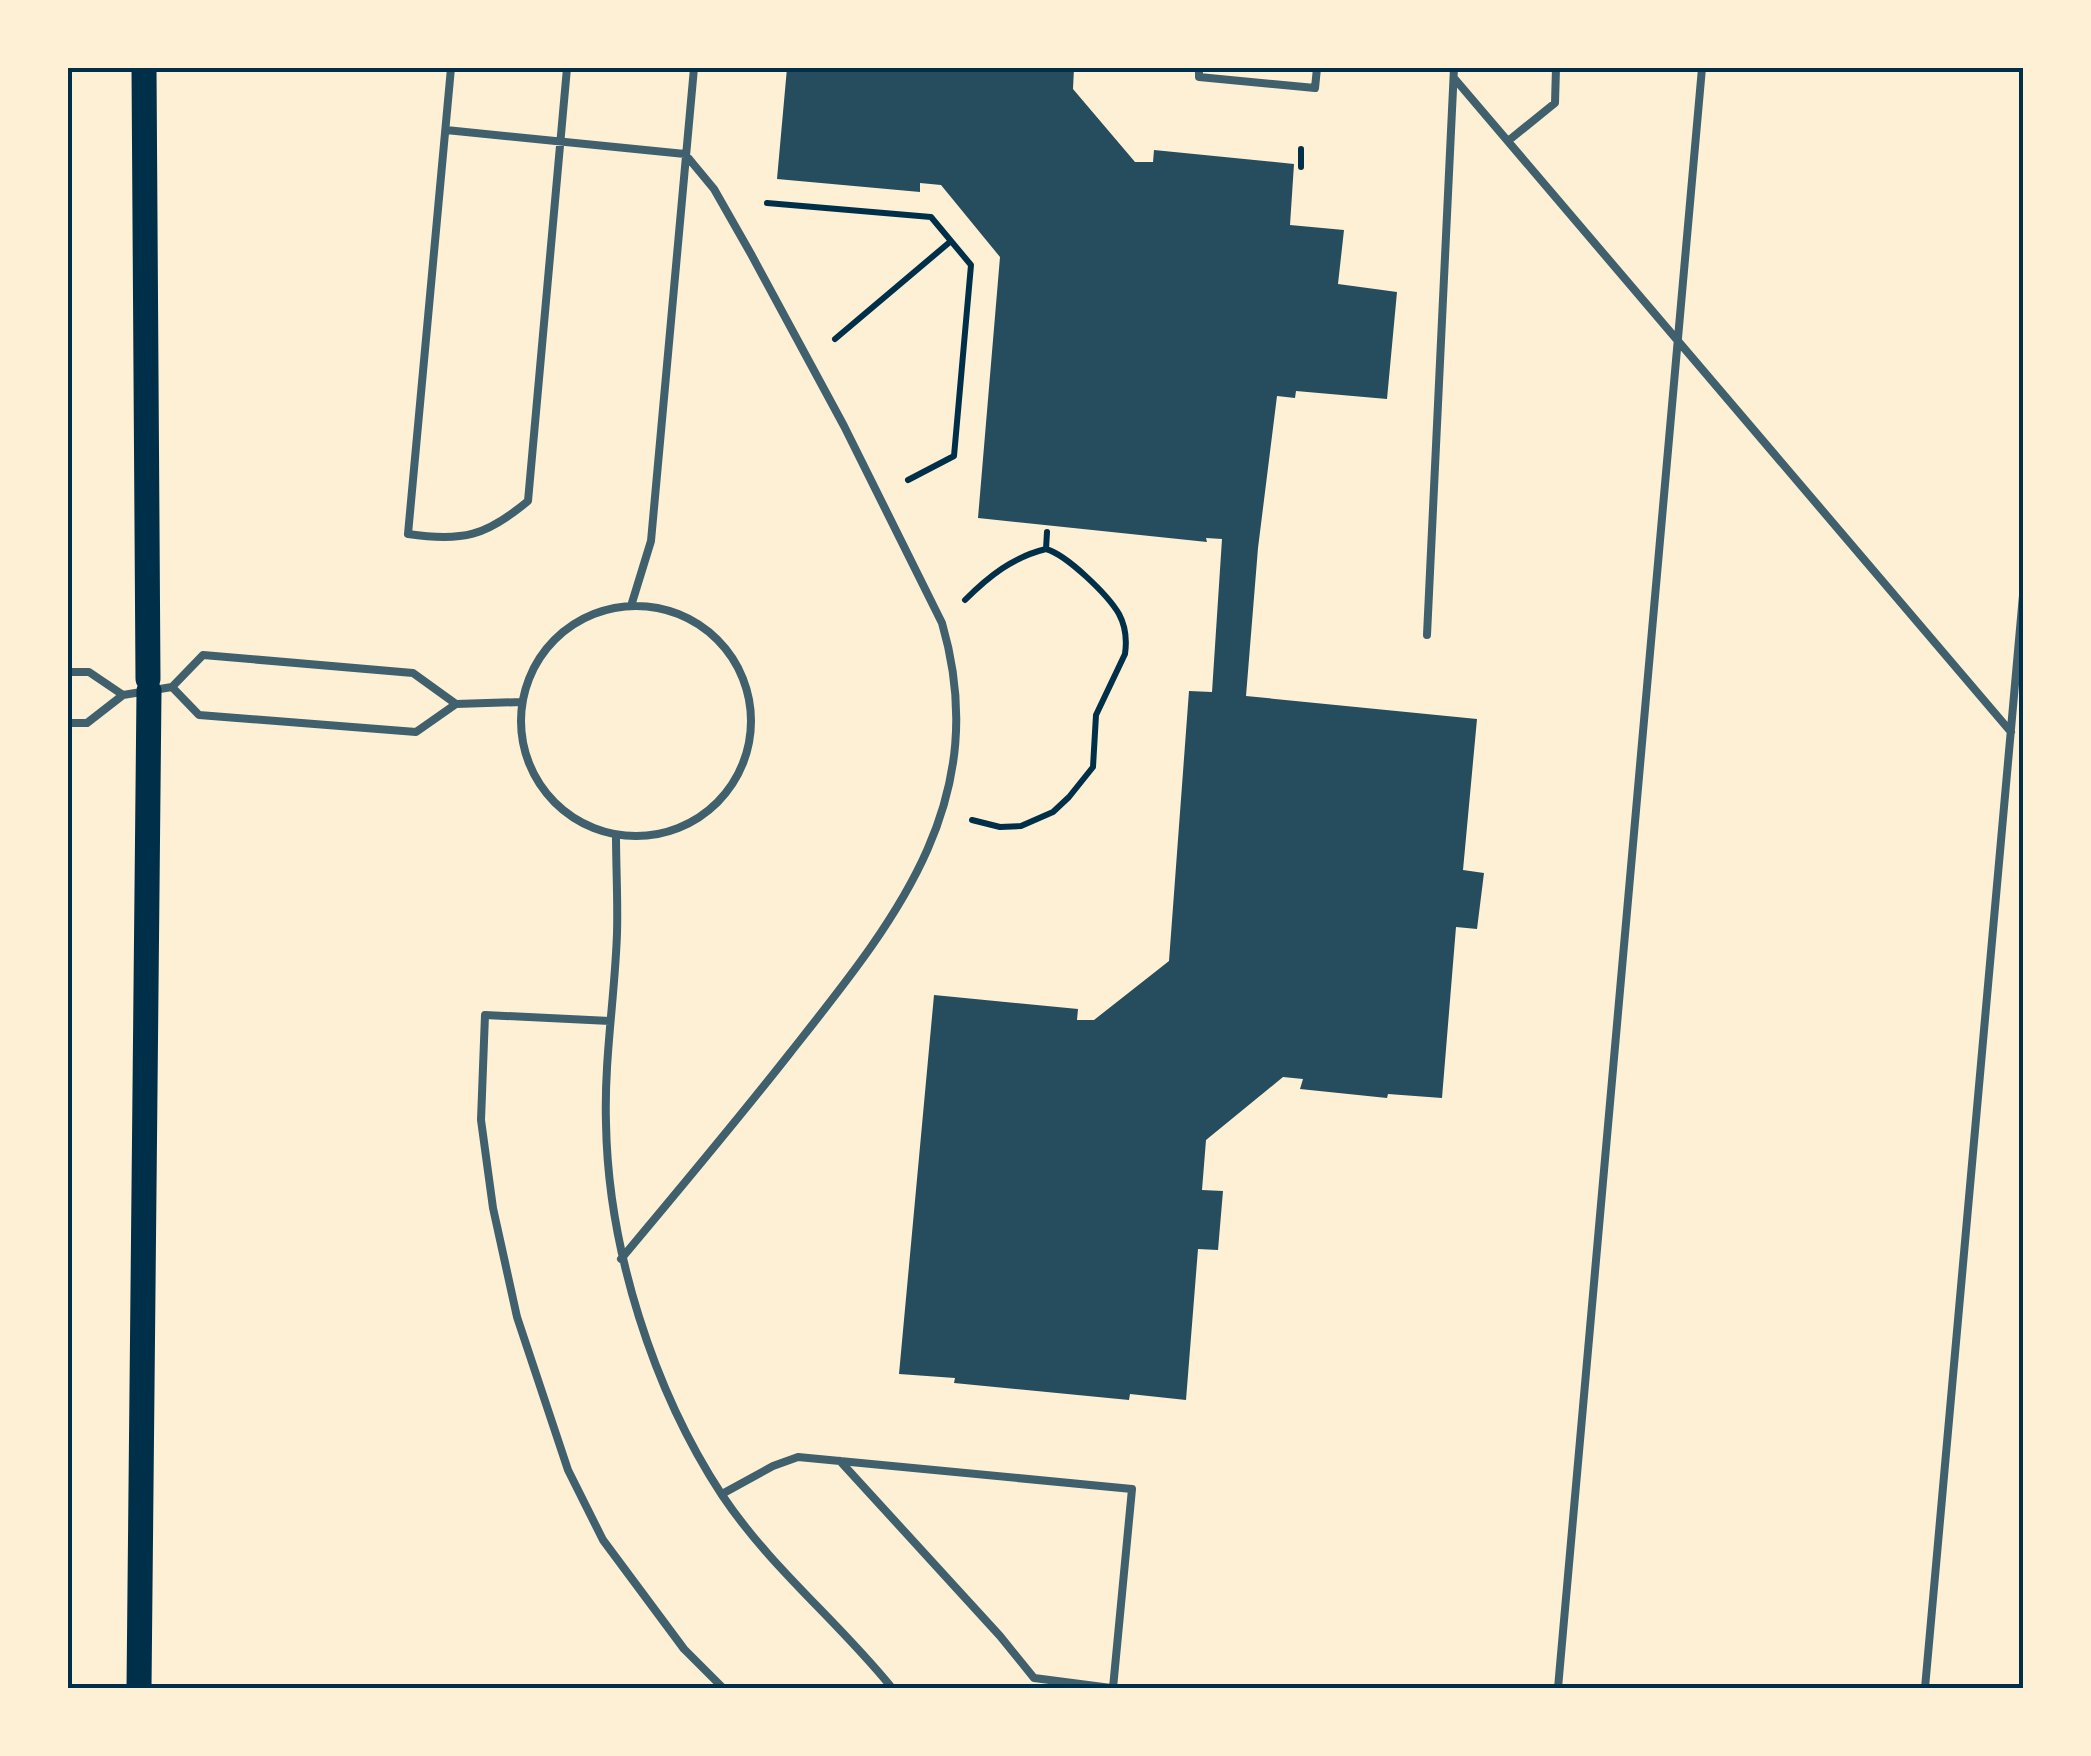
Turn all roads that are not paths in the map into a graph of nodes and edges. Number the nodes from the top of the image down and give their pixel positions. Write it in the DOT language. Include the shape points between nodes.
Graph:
graph roads {
  1 [pos="144,68"];
  2 [pos="451,68"];
  3 [pos="568,68"];
  4 [pos="694,68"];
  5 [pos="1200,68"];
  6 [pos="1317,68"];
  7 [pos="1556,68"];
  8 [pos="1702,68"];
  9 [pos="1454,73"];
  10 [pos="446,130"];
  11 [pos="562,141"];
  12 [pos="1508,141"];
  13 [pos="685,154"];
  14 [pos="1676,338"];
  15 [pos="2024,584"];
  16 [pos="631,606"];
  17 [pos="1426,635"];
  18 [pos="68,672"];
  19 [pos="156,686"];
  20 [pos="123,695"];
  21 [pos="522,702"];
  22 [pos="456,704"];
  23 [pos="68,723"];
  24 [pos="2012,732"];
  25 [pos="616,835"];
  26 [pos="610,1021"];
  27 [pos="621,1259"];
  28 [pos="840,1462"];
  29 [pos="722,1494"];
  30 [pos="139,1688"];
  31 [pos="722,1688"];
  32 [pos="892,1688"];
  33 [pos="1112,1688"];
  34 [pos="1558,1688"];
  35 [pos="1924,1688"];
  1 -- 19 [label="main road"];
  2 -- 10 [label="lane"];
  3 -- 11 [label="lane"];
  4 -- 13 [label="lane"];
  5 -- 6 [label="lane" via="1198,77 1315,88"];
  7 -- 12 [label="lane" via="1555,103"];
  8 -- 14 [label="lane"];
  9 -- 12 [label="lane"];
  9 -- 17 [label="lane"];
  10 -- 11 [label="lane"];
  10 -- 11 [label="lane" via="408,534 444,539 502,523 528,501"];
  11 -- 13 [label="lane"];
  12 -- 14 [label="lane"];
  13 -- 16 [label="lane" via="651,541"];
  13 -- 27 [label="lane" via="751,254 942,622 958,730 944,808 917,877 844,986"];
  14 -- 24 [label="lane"];
  14 -- 34 [label="lane"];
  15 -- 24 [label="lane"];
  16 -- 21 [label="lane" via="572,625 532,672"];
  16 -- 25 [label="lane" via="669,611 704,628 731,656 748,690 752,729 743,767 722,799 691,824 654,836"];
  18 -- 20 [label="lane" via="89,672"];
  19 -- 20 [label="lane"];
  19 -- 22 [label="lane" via="199,715 416,732"];
  19 -- 22 [label="lane" via="203,655 413,673"];
  19 -- 30 [label="main road"];
  20 -- 23 [label="lane" via="87,723"];
  21 -- 22 [label="lane"];
  21 -- 25 [label="lane" via="521,732 542,788 587,826"];
  24 -- 35 [label="lane"];
  25 -- 26 [label="lane"];
  26 -- 27 [label="lane" via="606,1124"];
  26 -- 31 [label="lane" via="485,1014 481,1120 492,1208 517,1318 568,1470 603,1540 684,1650"];
  27 -- 29 [label="lane" via="658,1368"];
  28 -- 29 [label="lane" via="798,1457"];
  28 -- 33 [label="lane" via="1034,1678"];
  28 -- 33 [label="lane" via="1132,1489"];
  29 -- 32 [label="lane" via="764,1550"];
}
